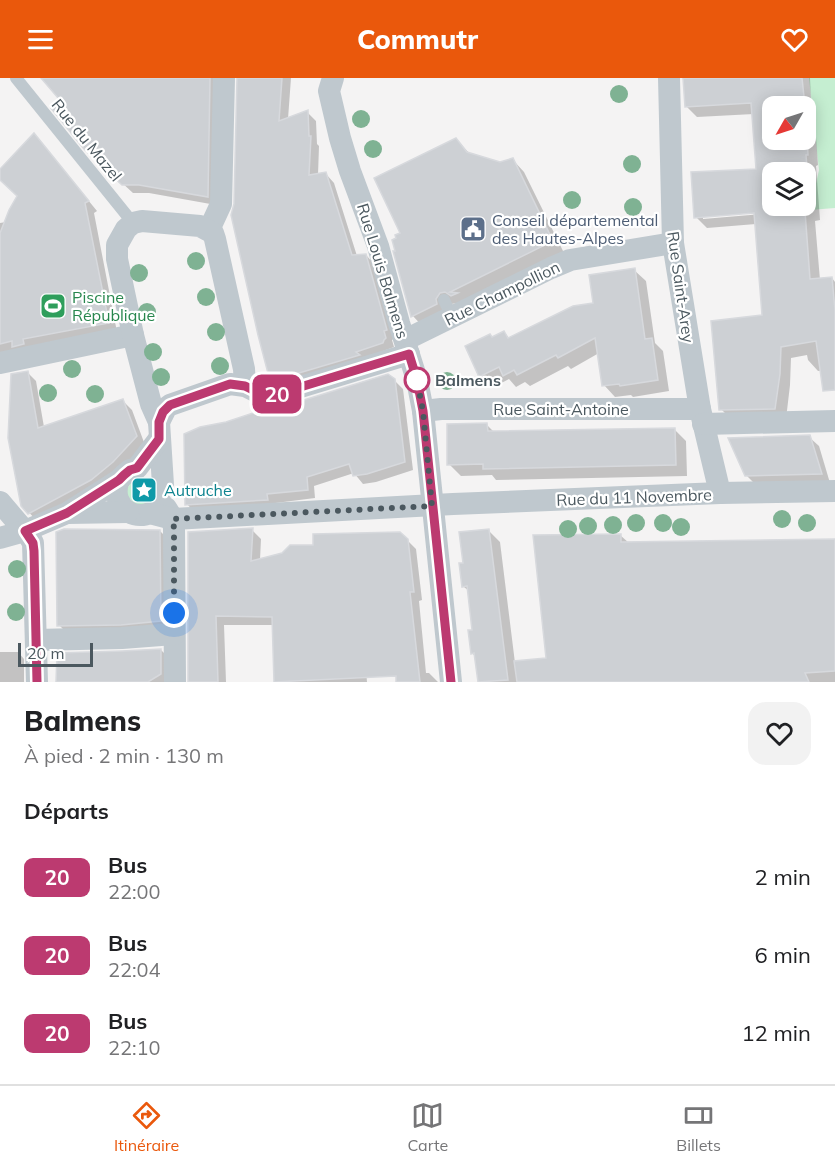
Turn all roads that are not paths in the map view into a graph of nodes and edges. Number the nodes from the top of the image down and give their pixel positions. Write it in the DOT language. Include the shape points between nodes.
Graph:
graph roads {
  1 [pos="15,78"];
  2 [pos="224,78"];
  3 [pos="333,78"];
  4 [pos="665,81"];
  5 [pos="133,223"];
  6 [pos="209,230"];
  7 [pos="673,243"];
  8 [pos="133,335"];
  9 [pos="407,347"];
  10 [pos="0,363"];
  11 [pos="245,386"];
  12 [pos="423,411"];
  13 [pos="701,416"];
  14 [pos="835,422"];
  15 [pos="159,430"];
  16 [pos="128,474"];
  17 [pos="835,491"];
  18 [pos="720,493"];
  19 [pos="0,502"];
  20 [pos="155,506"];
  21 [pos="432,506"];
  22 [pos="67,513"];
  23 [pos="25,531"];
  24 [pos="0,538"];
  25 [pos="174,634"];
  26 [pos="36,640"];
  27 [pos="37,682"];
  28 [pos="175,682"];
  29 [pos="451,682"];
  1 -- 5 [label="lane, Rue du Mazel"];
  2 -- 6 [label="street" via="221,204"];
  3 -- 9 [label="street, Rue Louis Balmens" via="330,91 340,138 378,246"];
  4 -- 7 [label="street, Rue Saint-Arey"];
  5 -- 6 [label="street" via="196,225"];
  5 -- 8 [label="street" via="117,245"];
  6 -- 11 [label="street" via="215,239"];
  7 -- 9 [label="street, Rue Champollion" via="570,260 448,308"];
  7 -- 13 [label="street, Rue Saint-Arey"];
  8 -- 10 [label="street"];
  8 -- 15 [label="street"];
  9 -- 11 [label="street, Rue Champollion" via="274,395 263,395"];
  9 -- 12 [label="street, Rue Louis Balmens"];
  11 -- 15 [label="street" via="230,384 175,403 166,408"];
  12 -- 13 [label="street, Rue Saint-Antoine"];
  12 -- 21 [label="street, Rue Louis Balmens"];
  13 -- 14 [label="street, Rue Saint-Antoine"];
  13 -- 18 [label="street, Rue Saint-Arey"];
  15 -- 16 [label="street"];
  15 -- 20 [label="street"];
  16 -- 20 [label="street" via="143,468 160,479"];
  16 -- 20 [label="street" via="117,486 120,504"];
  16 -- 22 [label="street"];
  17 -- 18 [label="street, Rue du 11 Novembre"];
  18 -- 21 [label="street, Rue du 11 Novembre"];
  19 -- 23 [label="street"];
  20 -- 21 [label="street, Rue du 11 Novembre"];
  20 -- 22 [label="street, Rue du 11 Novembre"];
  20 -- 25 [label="street" via="174,529"];
  21 -- 29 [label="street, Rue Louis Balmens"];
  22 -- 23 [label="street"];
  23 -- 24 [label="street"];
  23 -- 26 [label="street" via="34,551"];
  25 -- 26 [label="street"];
  25 -- 28 [label="street"];
  26 -- 27 [label="street"];
}
